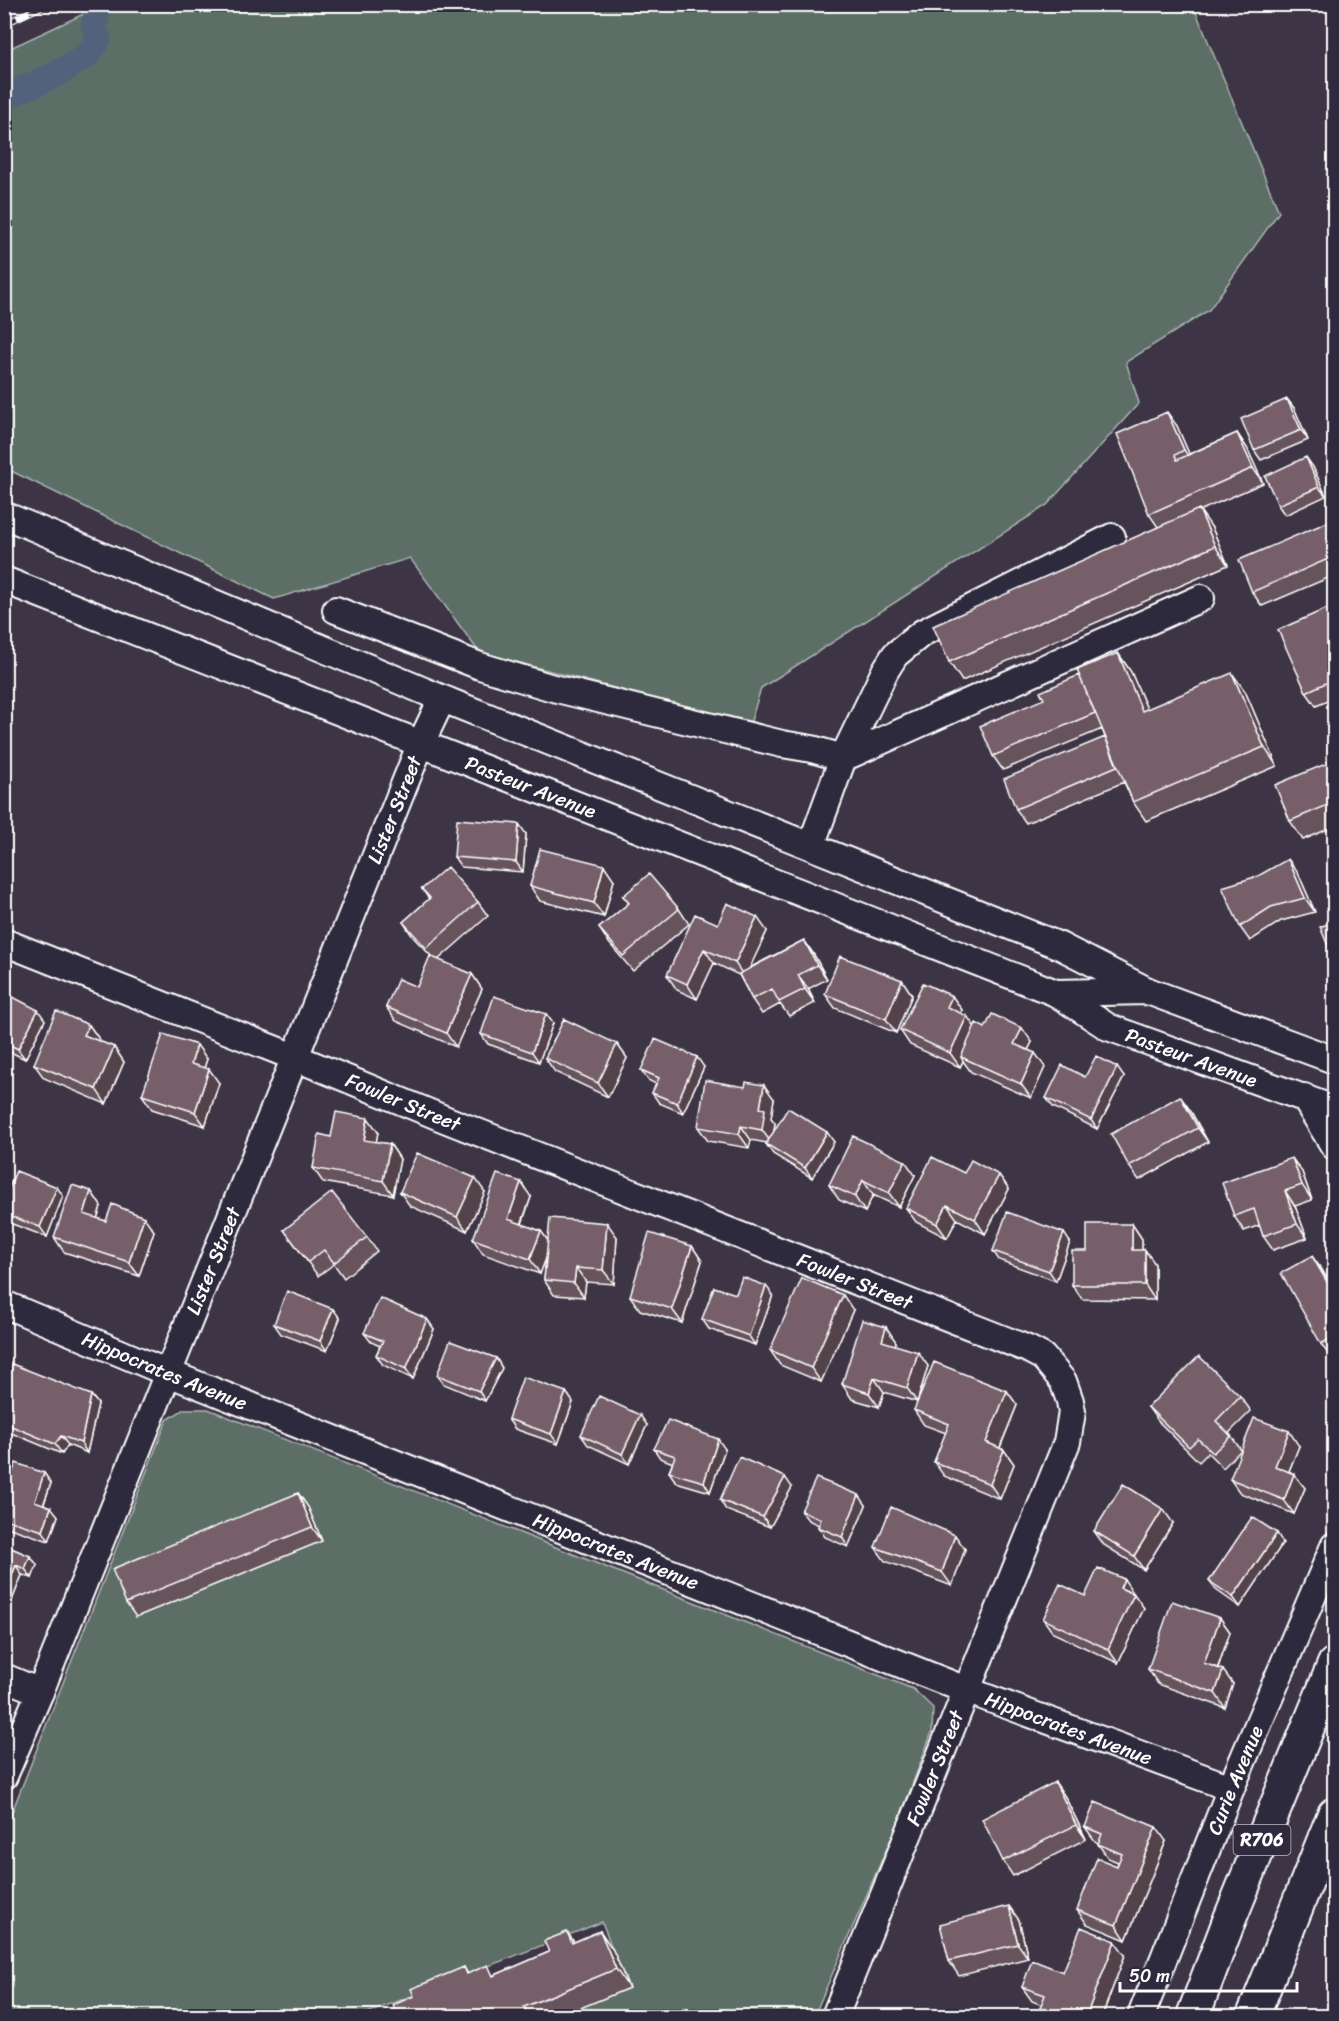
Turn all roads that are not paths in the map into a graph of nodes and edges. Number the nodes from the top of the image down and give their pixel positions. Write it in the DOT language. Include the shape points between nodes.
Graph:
graph roads {
  1 [pos="4,514"];
  2 [pos="1112,537"];
  3 [pos="4,580"];
  4 [pos="1201,598"];
  5 [pos="336,610"];
  6 [pos="448,701"];
  7 [pos="421,743"];
  8 [pos="843,758"];
  9 [pos="811,846"];
  10 [pos="4,942"];
  11 [pos="1148,992"];
  12 [pos="1056,993"];
  13 [pos="294,1056"];
  14 [pos="1335,1060"];
  15 [pos="1304,1097"];
  16 [pos="1335,1109"];
  17 [pos="1335,1146"];
  18 [pos="4,1304"];
  19 [pos="168,1373"];
  20 [pos="1335,1546"];
  21 [pos="1335,1664"];
  22 [pos="4,1677"];
  23 [pos="966,1690"];
  24 [pos="40,1692"];
  25 [pos="4,1776"];
  26 [pos="1231,1788"];
  27 [pos="1335,1814"];
  28 [pos="835,2016"];
  29 [pos="1141,2016"];
  30 [pos="1193,2016"];
  31 [pos="1253,2016"];
  1 -- 6 [label="street"];
  2 -- 8 [label="street" via="922,633 895,655"];
  3 -- 7 [label="street, Pasteur Avenue"];
  4 -- 8 [label="street"];
  5 -- 8 [label="street" via="480,666 553,688"];
  6 -- 7 [label="street, Lister Street" via="438,703"];
  6 -- 9 [label="street"];
  7 -- 12 [label="street, Pasteur Avenue"];
  7 -- 13 [label="street, Lister Street"];
  8 -- 9 [label="street"];
  9 -- 11 [label="street" via="1060,946"];
  10 -- 13 [label="street, Fowler Street"];
  11 -- 12 [label="street, Pasteur Avenue"];
  11 -- 14 [label="street, Pasteur Avenue"];
  12 -- 15 [label="street, Pasteur Avenue" via="1108,1027"];
  13 -- 19 [label="street, Lister Street"];
  13 -- 23 [label="street, Fowler Street" via="792,1257 969,1324 1043,1357 1067,1391 1071,1429"];
  15 -- 16 [label="street, Pasteur Avenue"];
  15 -- 17 [label="street"];
  18 -- 19 [label="street, Hippocrates Avenue"];
  19 -- 23 [label="street, Hippocrates Avenue"];
  19 -- 24 [label="street, Lister Street"];
  20 -- 26 [label="street, Curie Avenue"];
  21 -- 30 [label="main road, R706"];
  22 -- 24 [label="street"];
  23 -- 26 [label="street, Hippocrates Avenue"];
  23 -- 28 [label="street, Fowler Street"];
  24 -- 25 [label="street, Lister Street"];
  26 -- 29 [label="street, Curie Avenue"];
  27 -- 31 [label="main road, R706"];
}
